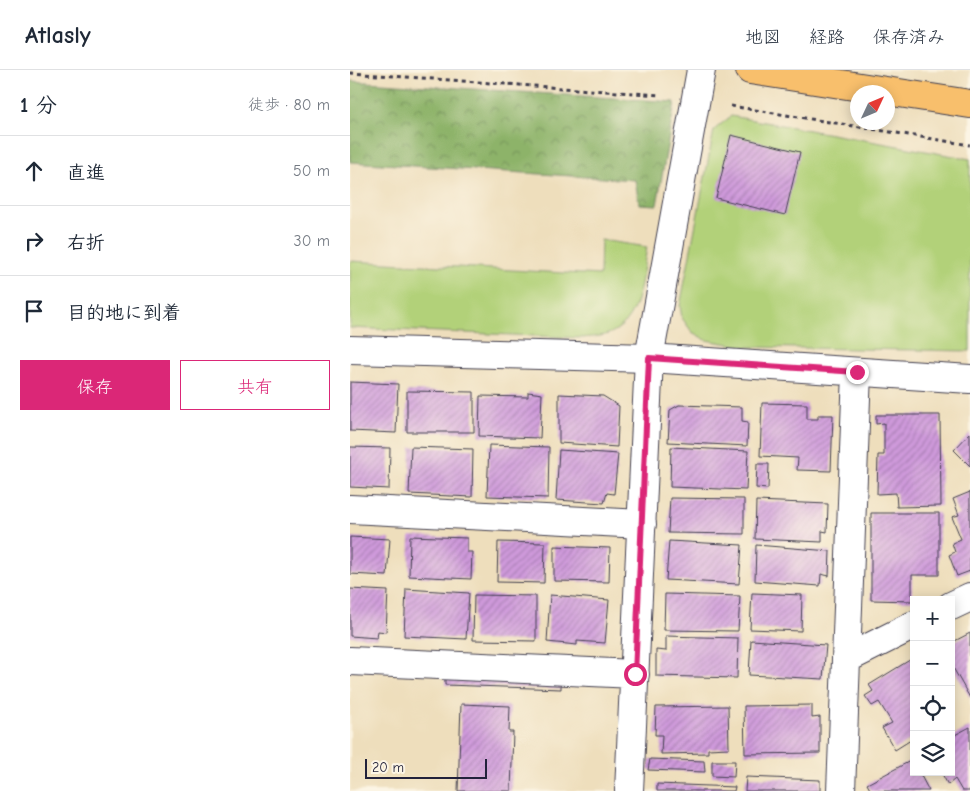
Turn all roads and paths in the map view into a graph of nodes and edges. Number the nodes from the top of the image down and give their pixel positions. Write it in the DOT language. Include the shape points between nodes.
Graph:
graph roads {
  1 [pos="701,70"];
  2 [pos="750,70"];
  3 [pos="970,104"];
  4 [pos="350,350"];
  5 [pos="649,358"];
  6 [pos="857,372"];
  7 [pos="970,379"];
  8 [pos="350,509"];
  9 [pos="642,524"];
  10 [pos="970,597"];
  11 [pos="955,604"];
  12 [pos="910,627"];
  13 [pos="846,660"];
  14 [pos="350,662"];
  15 [pos="635,674"];
  16 [pos="629,791"];
  17 [pos="841,791"];
  1 -- 5 [label="street"];
  2 -- 3 [label="highway"];
  4 -- 5 [label="street"];
  5 -- 6 [label="street"];
  5 -- 9 [label="street"];
  6 -- 7 [label="street"];
  6 -- 13 [label="street"];
  8 -- 9 [label="street"];
  9 -- 15 [label="street"];
  10 -- 11 [label="street"];
  12 -- 13 [label="street"];
  13 -- 17 [label="street"];
  14 -- 15 [label="street"];
  15 -- 16 [label="street"];
}
